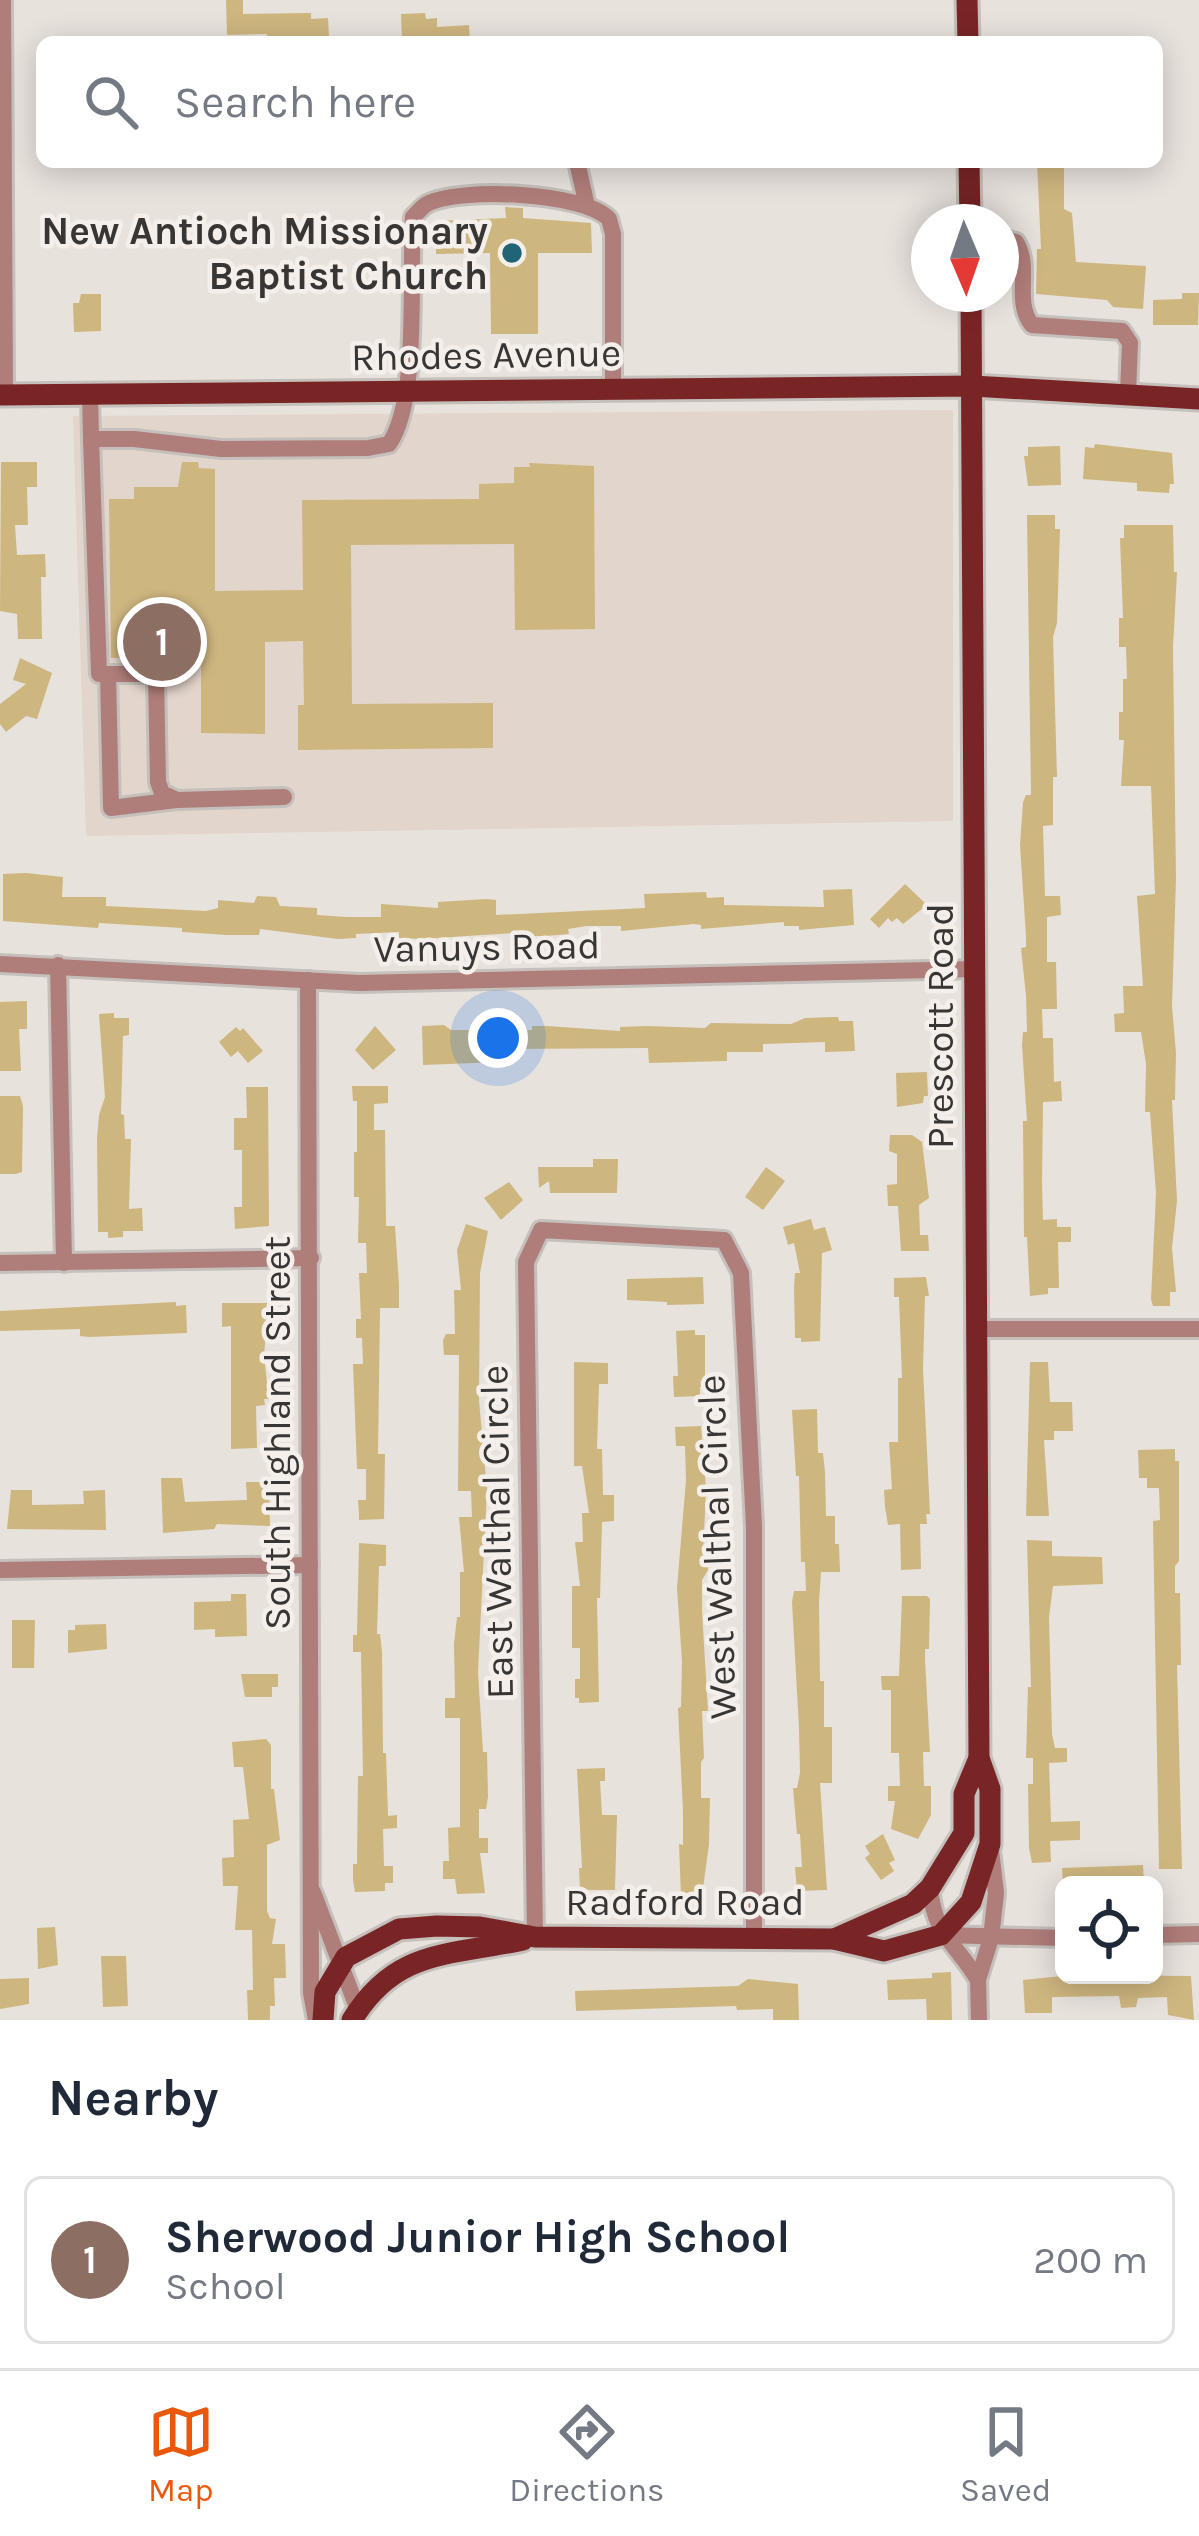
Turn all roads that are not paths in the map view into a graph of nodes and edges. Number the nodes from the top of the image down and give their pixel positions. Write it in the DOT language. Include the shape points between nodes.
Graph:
graph roads {
  1 [pos="3,0"];
  2 [pos="967,0"];
  3 [pos="968,36"];
  4 [pos="578,168"];
  5 [pos="969,168"];
  6 [pos="970,204"];
  7 [pos="587,206"];
  8 [pos="1019,247"];
  9 [pos="971,312"];
  10 [pos="972,386"];
  11 [pos="613,389"];
  12 [pos="406,392"];
  13 [pos="90,394"];
  14 [pos="1128,394"];
  15 [pos="3,395"];
  16 [pos="1199,399"];
  17 [pos="92,439"];
  18 [pos="109,674"];
  19 [pos="284,797"];
  20 [pos="177,800"];
  21 [pos="0,964"];
  22 [pos="58,965"];
  23 [pos="976,969"];
  24 [pos="308,980"];
  25 [pos="642,1233"];
  26 [pos="311,1258"];
  27 [pos="0,1263"];
  28 [pos="64,1263"];
  29 [pos="978,1328"];
  30 [pos="1199,1329"];
  31 [pos="310,1565"];
  32 [pos="0,1570"];
  33 [pos="979,1758"];
  34 [pos="990,1844"];
  35 [pos="311,1886"];
  36 [pos="930,1888"];
  37 [pos="1199,1934"];
  38 [pos="941,1935"];
  39 [pos="1163,1935"];
  40 [pos="535,1937"];
  41 [pos="991,1938"];
  42 [pos="1055,1938"];
  43 [pos="754,1939"];
  44 [pos="834,1939"];
  45 [pos="342,1964"];
  46 [pos="978,1980"];
  47 [pos="355,2015"];
  48 [pos="320,2020"];
  49 [pos="979,2020"];
  1 -- 15 [label="street"];
  2 -- 3 [label="main road"];
  4 -- 7 [label="street"];
  5 -- 6 [label="main road"];
  7 -- 11 [label="street" via="610,219 613,234"];
  7 -- 12 [label="street" via="544,194 448,198 413,217"];
  8 -- 14 [label="street" via="1023,314 1032,325 1122,331 1130,343"];
  9 -- 10 [label="main road, Prescott Road"];
  10 -- 11 [label="main road, Rhodes Avenue"];
  10 -- 14 [label="main road, Rhodes Avenue"];
  10 -- 23 [label="main road, Prescott Road"];
  11 -- 12 [label="main road, Rhodes Avenue"];
  12 -- 13 [label="main road, Rhodes Avenue"];
  12 -- 17 [label="street" via="402,425 388,444 368,448"];
  13 -- 15 [label="main road, Rhodes Avenue"];
  13 -- 17 [label="street"];
  14 -- 16 [label="main road, Rhodes Avenue"];
  17 -- 18 [label="street" via="99,674"];
  18 -- 20 [label="street" via="156,674 158,782"];
  18 -- 20 [label="street" via="111,808"];
  19 -- 20 [label="street"];
  21 -- 22 [label="street, Vanuys Road"];
  22 -- 24 [label="street, Vanuys Road"];
  22 -- 28 [label="street"];
  23 -- 24 [label="street, Vanuys Road"];
  23 -- 29 [label="main road, Prescott Road"];
  24 -- 26 [label="street, South Highland Street"];
  25 -- 40 [label="street, East Walthal Circle" via="541,1230 526,1262"];
  25 -- 43 [label="street, West Walthal Circle" via="724,1240 741,1274 754,1526"];
  26 -- 28 [label="street"];
  26 -- 31 [label="street, South Highland Street"];
  27 -- 28 [label="street"];
  29 -- 30 [label="street"];
  29 -- 33 [label="main road, Prescott Road"];
  31 -- 32 [label="street"];
  31 -- 35 [label="street, South Highland Street"];
  33 -- 34 [label="main road, Prescott Road" via="990,1790"];
  33 -- 36 [label="main road, Prescott Road" via="964,1794 964,1833"];
  34 -- 38 [label="main road, Prescott Road" via="971,1902"];
  34 -- 41 [label="street, Prescott Road"];
  35 -- 45 [label="street, South Highland Street"];
  35 -- 48 [label="street, South Highland Street" via="311,1993"];
  36 -- 38 [label="street"];
  36 -- 44 [label="main road, Radford Road" via="913,1904"];
  37 -- 39 [label="street"];
  38 -- 41 [label="street, Radford Road"];
  38 -- 44 [label="main road, Radford Road" via="884,1951"];
  38 -- 46 [label="street"];
  40 -- 43 [label="main road, Radford Road"];
  40 -- 45 [label="main road, Radford Road" via="480,1927 399,1929"];
  40 -- 47 [label="main road, Radford Road" via="407,1965"];
  41 -- 42 [label="street, Radford Road"];
  41 -- 46 [label="street, Prescott Road"];
  43 -- 44 [label="main road, Radford Road"];
  45 -- 47 [label="street, South Highland Street"];
  45 -- 48 [label="main road"];
  46 -- 49 [label="street, Prescott Road"];
}
